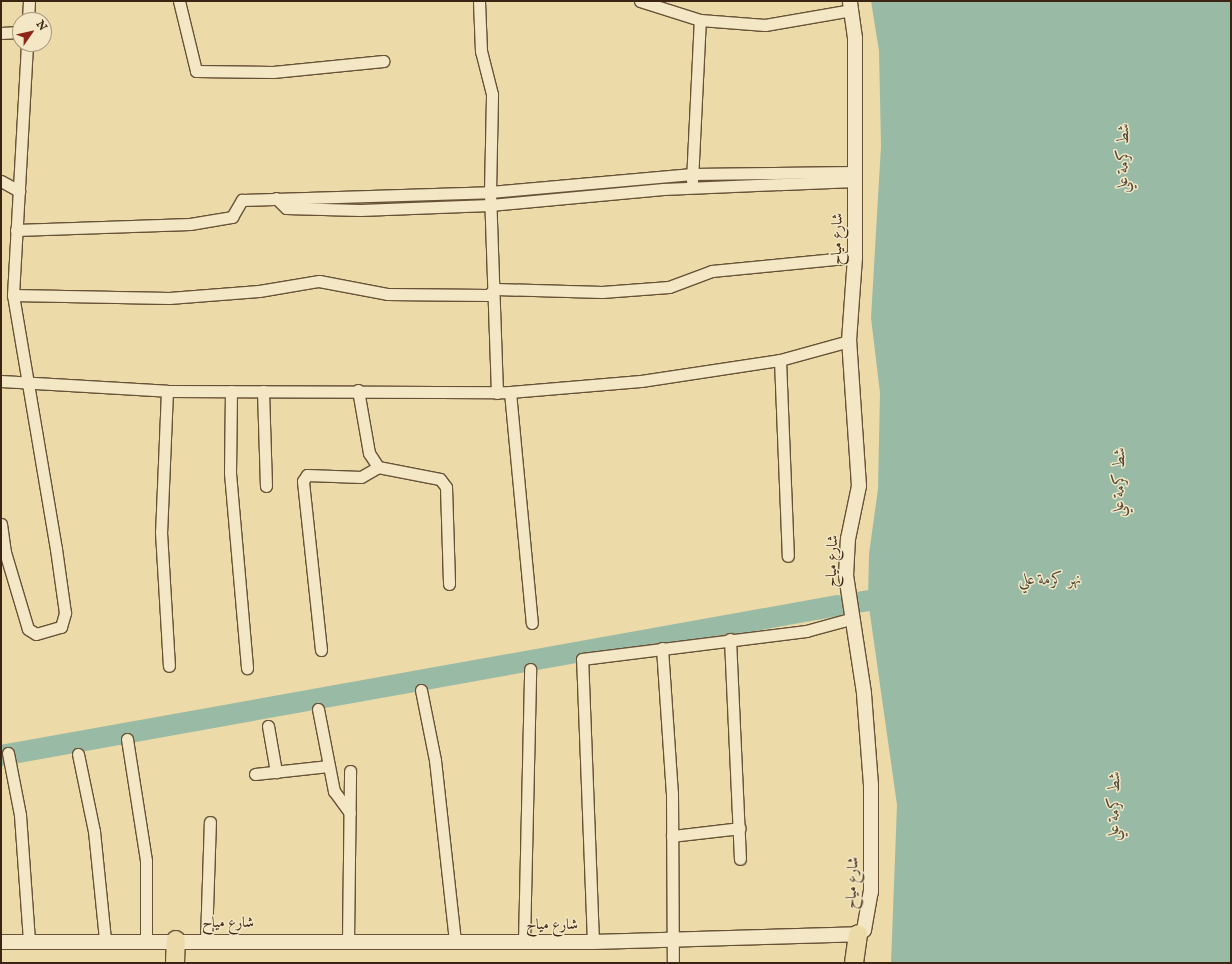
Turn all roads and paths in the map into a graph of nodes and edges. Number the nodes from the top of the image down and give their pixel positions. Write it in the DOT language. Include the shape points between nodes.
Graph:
graph roads {
  1 [pos="30,1"];
  2 [pos="179,1"];
  3 [pos="478,1"];
  4 [pos="640,1"];
  5 [pos="851,5"];
  6 [pos="671,6"];
  7 [pos="29,12"];
  8 [pos="700,20"];
  9 [pos="1,32"];
  10 [pos="12,32"];
  11 [pos="27,52"];
  12 [pos="383,62"];
  13 [pos="692,174"];
  14 [pos="855,177"];
  15 [pos="1,181"];
  16 [pos="692,188"];
  17 [pos="1,189"];
  18 [pos="19,191"];
  19 [pos="490,192"];
  20 [pos="360,196"];
  21 [pos="276,198"];
  22 [pos="490,205"];
  23 [pos="360,210"];
  24 [pos="16,230"];
  25 [pos="855,258"];
  26 [pos="492,290"];
  27 [pos="13,295"];
  28 [pos="849,341"];
  29 [pos="780,360"];
  30 [pos="30,380"];
  31 [pos="1,381"];
  32 [pos="358,390"];
  33 [pos="167,391"];
  34 [pos="231,391"];
  35 [pos="263,391"];
  36 [pos="510,392"];
  37 [pos="497,393"];
  38 [pos="378,467"];
  39 [pos="266,486"];
  40 [pos="1,524"];
  41 [pos="788,556"];
  42 [pos="449,584"];
  43 [pos="850,619"];
  44 [pos="532,623"];
  45 [pos="730,639"];
  46 [pos="662,648"];
  47 [pos="321,650"];
  48 [pos="169,666"];
  49 [pos="247,668"];
  50 [pos="530,669"];
  51 [pos="421,690"];
  52 [pos="318,709"];
  53 [pos="268,726"];
  54 [pos="127,739"];
  55 [pos="8,753"];
  56 [pos="78,754"];
  57 [pos="329,766"];
  58 [pos="350,771"];
  59 [pos="276,772"];
  60 [pos="255,774"];
  61 [pos="350,813"];
  62 [pos="210,822"];
  63 [pos="740,828"];
  64 [pos="672,836"];
  65 [pos="740,859"];
  66 [pos="858,934"];
  67 [pos="672,939"];
  68 [pos="104,940"];
  69 [pos="146,940"];
  70 [pos="176,940"];
  71 [pos="206,940"];
  72 [pos="29,941"];
  73 [pos="1,942"];
  74 [pos="348,942"];
  75 [pos="455,942"];
  76 [pos="524,942"];
  77 [pos="593,942"];
  78 [pos="175,963"];
  79 [pos="673,963"];
  80 [pos="854,963"];
  1 -- 7 [label="street"];
  2 -- 12 [label="street" via="196,71 273,72"];
  3 -- 19 [label="street" via="481,51 492,94"];
  4 -- 6 [label="street"];
  5 -- 8 [label="street" via="765,25"];
  5 -- 14 [label="street, شارع مياح"];
  6 -- 8 [label="street"];
  8 -- 13 [label="street"];
  9 -- 10 [label="street"];
  11 -- 18 [label="street"];
  13 -- 14 [label="street"];
  13 -- 16 [label="street"];
  13 -- 19 [label="street"];
  14 -- 16 [label="street"];
  14 -- 25 [label="street, شارع مياح"];
  15 -- 18 [label="street"];
  16 -- 22 [label="street"];
  17 -- 18 [label="street"];
  18 -- 24 [label="street"];
  19 -- 20 [label="street"];
  19 -- 22 [label="street"];
  20 -- 21 [label="street"];
  20 -- 23 [label="street"];
  21 -- 23 [label="street" via="286,208"];
  21 -- 24 [label="street" via="242,200 232,217 190,224"];
  22 -- 23 [label="street"];
  22 -- 26 [label="street"];
  24 -- 27 [label="street"];
  25 -- 26 [label="street" via="712,271 669,287 602,292"];
  25 -- 28 [label="street, شارع مياح"];
  26 -- 27 [label="street" via="488,295 387,294 349,289 319,281 259,290 169,298"];
  26 -- 37 [label="street"];
  27 -- 30 [label="street"];
  28 -- 29 [label="street"];
  28 -- 43 [label="street, شارع مياح" via="859,486 848,539 846,576"];
  29 -- 36 [label="street" via="641,381"];
  29 -- 41 [label="street"];
  30 -- 31 [label="street"];
  30 -- 33 [label="street"];
  30 -- 40 [label="street" via="64,605 65,623 61,627 36,634 28,629 5,552"];
  32 -- 35 [label="street"];
  32 -- 37 [label="street"];
  32 -- 38 [label="street" via="369,453"];
  33 -- 34 [label="street"];
  33 -- 48 [label="street" via="161,532"];
  34 -- 35 [label="street"];
  34 -- 49 [label="street" via="230,473"];
  35 -- 39 [label="street"];
  36 -- 37 [label="street"];
  36 -- 44 [label="street"];
  38 -- 42 [label="street" via="440,480 446,487"];
  38 -- 47 [label="street" via="360,477 307,475 303,481"];
  43 -- 45 [label="street" via="806,631"];
  43 -- 66 [label="street, شارع مياح" via="864,693 871,785 871,892 865,927"];
  45 -- 46 [label="street"];
  45 -- 63 [label="street"];
  46 -- 64 [label="street"];
  46 -- 77 [label="street" via="582,659"];
  50 -- 76 [label="street"];
  51 -- 75 [label="street" via="435,760"];
  52 -- 57 [label="street"];
  53 -- 59 [label="street"];
  54 -- 69 [label="street" via="146,861"];
  55 -- 72 [label="street" via="20,815"];
  56 -- 68 [label="street" via="94,831"];
  57 -- 59 [label="street"];
  57 -- 61 [label="street" via="334,791"];
  58 -- 61 [label="street"];
  59 -- 60 [label="street"];
  61 -- 74 [label="street"];
  62 -- 71 [label="street"];
  63 -- 64 [label="street"];
  63 -- 65 [label="street"];
  64 -- 67 [label="street"];
  66 -- 67 [label="street, شارع مياح"];
  66 -- 80 [label="highway"];
  67 -- 77 [label="street, شارع مياح"];
  67 -- 79 [label="street"];
  68 -- 69 [label="street, شارع مياح"];
  68 -- 72 [label="street, شارع مياح"];
  69 -- 70 [label="street, شارع مياح"];
  70 -- 71 [label="street, شارع مياح"];
  70 -- 78 [label="highway"];
  71 -- 74 [label="street, شارع مياح"];
  72 -- 73 [label="street, شارع مياح"];
  74 -- 75 [label="street, شارع مياح"];
  75 -- 76 [label="street, شارع مياح"];
  76 -- 77 [label="street, شارع مياح"];
}
